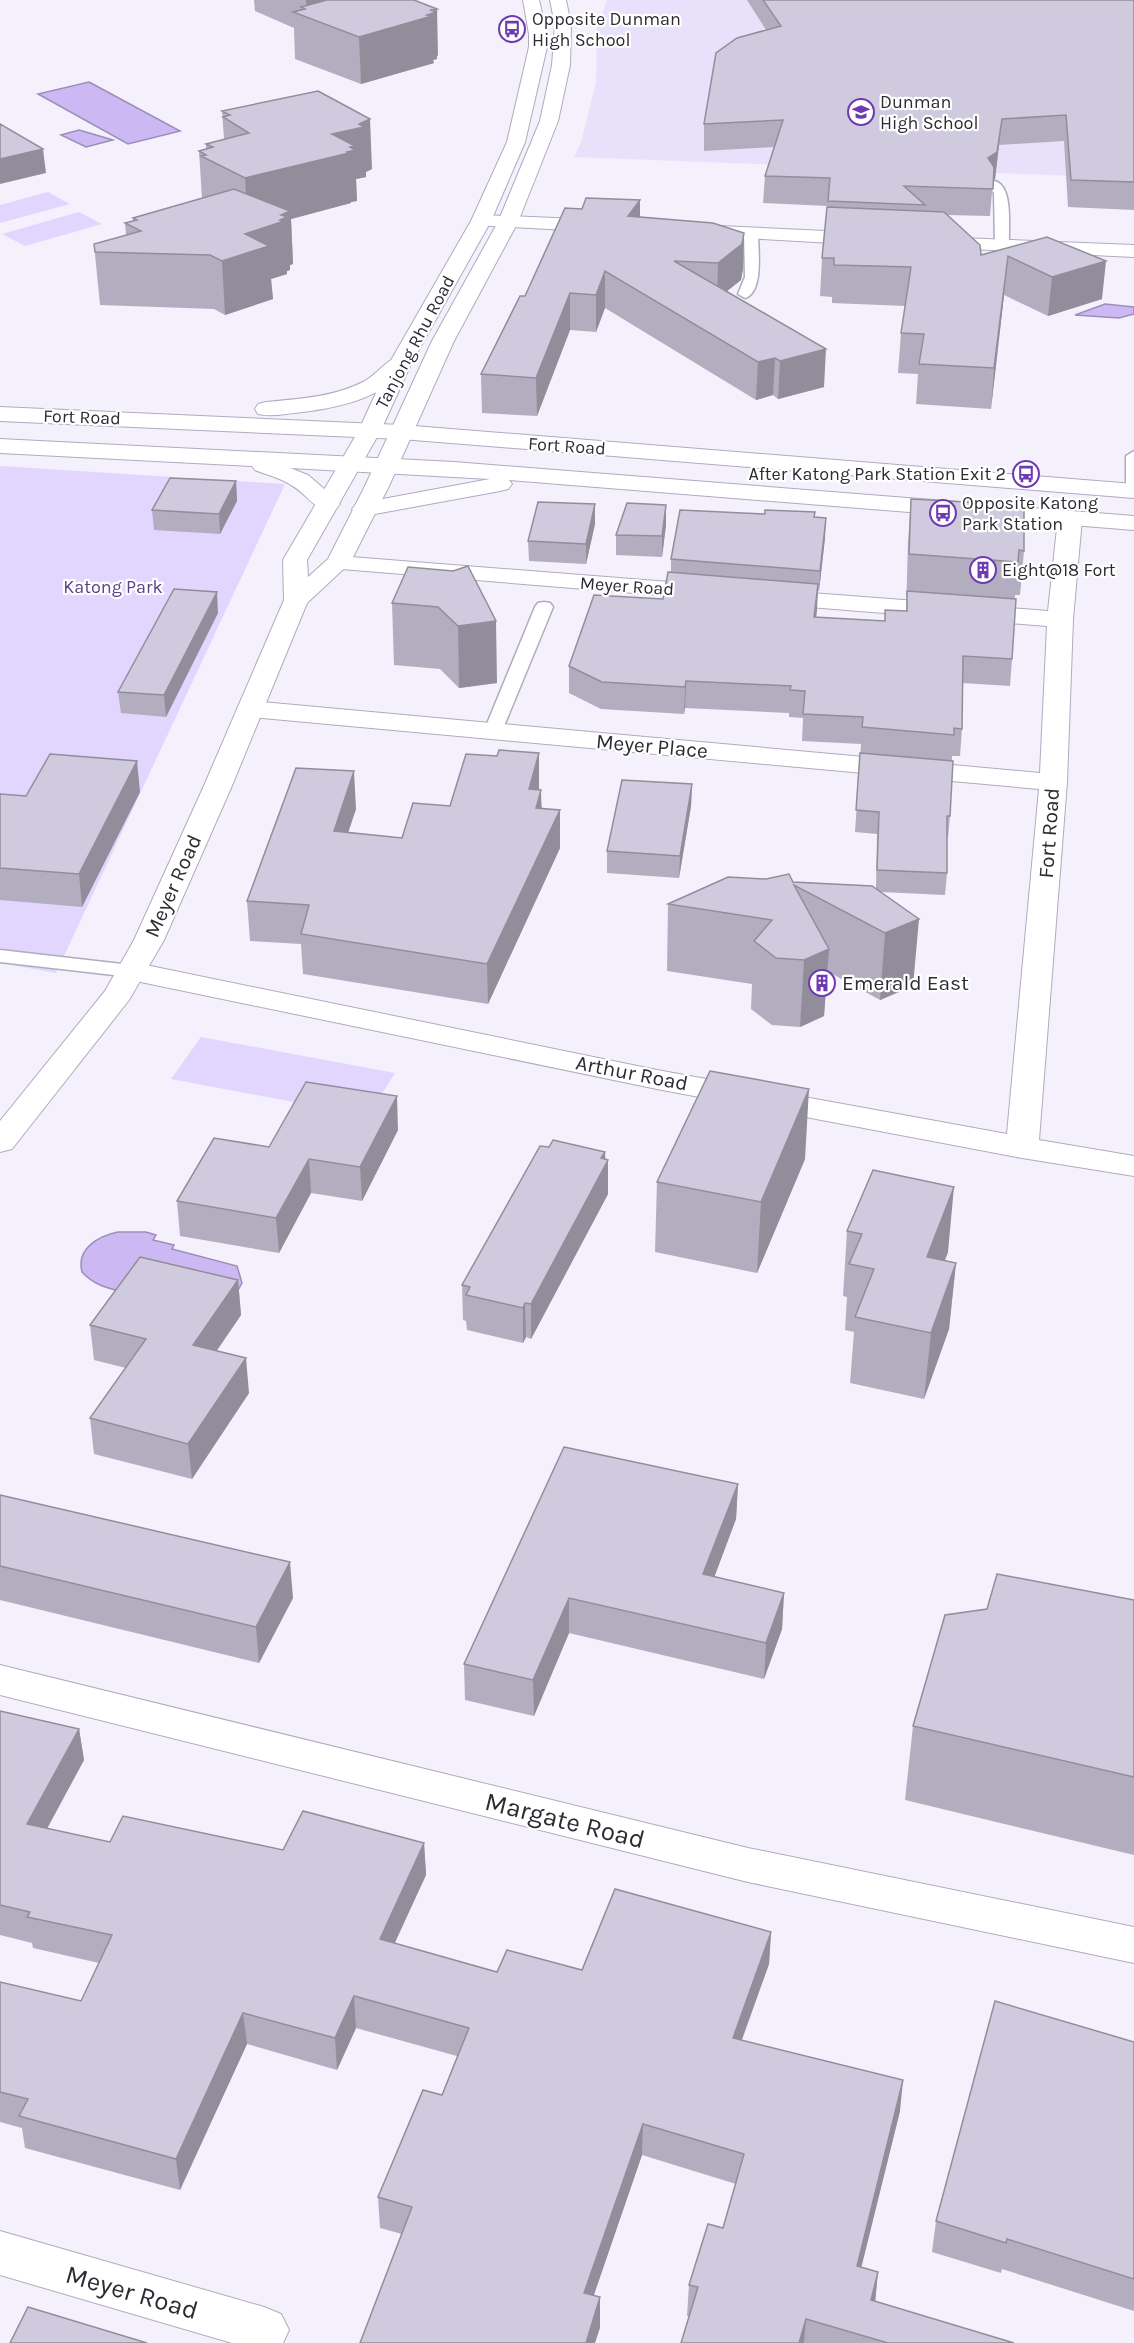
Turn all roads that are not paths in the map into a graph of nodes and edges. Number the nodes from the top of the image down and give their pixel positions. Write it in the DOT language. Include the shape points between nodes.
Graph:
graph roads {
  1 [pos="531,0"];
  2 [pos="558,0"];
  3 [pos="995,185"];
  4 [pos="481,221"];
  5 [pos="508,222"];
  6 [pos="622,227"];
  7 [pos="681,230"];
  8 [pos="751,233"];
  9 [pos="883,240"];
  10 [pos="918,242"];
  11 [pos="1002,246"];
  12 [pos="1134,251"];
  13 [pos="745,294"];
  14 [pos="401,362"];
  15 [pos="0,414"];
  16 [pos="200,421"];
  17 [pos="370,430"];
  18 [pos="401,432"];
  19 [pos="0,446"];
  20 [pos="1134,456"];
  21 [pos="242,457"];
  22 [pos="350,463"];
  23 [pos="386,465"];
  24 [pos="543,476"];
  25 [pos="1134,491"];
  26 [pos="328,504"];
  27 [pos="364,509"];
  28 [pos="1070,519"];
  29 [pos="1134,523"];
  30 [pos="338,563"];
  31 [pos="296,600"];
  32 [pos="544,607"];
  33 [pos="1060,619"];
  34 [pos="250,710"];
  35 [pos="493,731"];
  36 [pos="1053,782"];
  37 [pos="0,956"];
  38 [pos="131,971"];
  39 [pos="0,1142"];
  40 [pos="1022,1148"];
  41 [pos="1134,1166"];
  42 [pos="0,1680"];
  43 [pos="1134,1945"];
  44 [pos="0,2253"];
  45 [pos="264,2330"];
  1 -- 4 [label="street, Tanjong Rhu Road" via="538,47 523,121"];
  2 -- 5 [label="street, Tanjong Rhu Road" via="564,48 559,77 545,132"];
  3 -- 11 [label="lane" via="1001,193"];
  4 -- 5 [label="street"];
  4 -- 14 [label="street, Tanjong Rhu Road"];
  5 -- 6 [label="street"];
  5 -- 18 [label="street, Tanjong Rhu Road" via="443,340"];
  7 -- 8 [label="street"];
  8 -- 9 [label="street"];
  8 -- 13 [label="lane" via="752,277"];
  10 -- 11 [label="street"];
  11 -- 12 [label="street"];
  14 -- 16 [label="street" via="392,373 346,397"];
  14 -- 17 [label="street, Tanjong Rhu Road"];
  15 -- 16 [label="street, Fort Road"];
  16 -- 17 [label="street, Fort Road"];
  17 -- 18 [label="street, Fort Road"];
  17 -- 22 [label="street, Tanjong Rhu Road"];
  18 -- 23 [label="street, Tanjong Rhu Road"];
  18 -- 25 [label="street, Fort Road"];
  19 -- 21 [label="street, Fort Road"];
  20 -- 25 [label="lane"];
  21 -- 22 [label="street, Fort Road"];
  21 -- 26 [label="street" via="300,480"];
  22 -- 23 [label="street, Fort Road"];
  22 -- 26 [label="street, Meyer Road"];
  23 -- 24 [label="street, Fort Road"];
  23 -- 27 [label="street, Meyer Road"];
  24 -- 27 [label="street"];
  24 -- 28 [label="street, Fort Road"];
  26 -- 31 [label="street, Meyer Road" via="295,560"];
  27 -- 30 [label="street, Meyer Road"];
  28 -- 29 [label="street, Fort Road"];
  28 -- 33 [label="street, Fort Road"];
  30 -- 31 [label="street, Meyer Road"];
  30 -- 33 [label="street, Meyer Road"];
  31 -- 34 [label="street, Meyer Road"];
  32 -- 35 [label="lane"];
  33 -- 36 [label="street, Fort Road"];
  34 -- 35 [label="street, Meyer Place"];
  34 -- 38 [label="street, Meyer Road" via="154,929"];
  35 -- 36 [label="street, Meyer Place"];
  36 -- 40 [label="street, Fort Road"];
  37 -- 38 [label="lane"];
  38 -- 39 [label="street, Meyer Road" via="118,994"];
  38 -- 40 [label="street, Arthur Road"];
  40 -- 41 [label="street, Arthur Road"];
  42 -- 43 [label="street, Margate Road" via="748,1865"];
  44 -- 45 [label="street, Meyer Road"];
}
